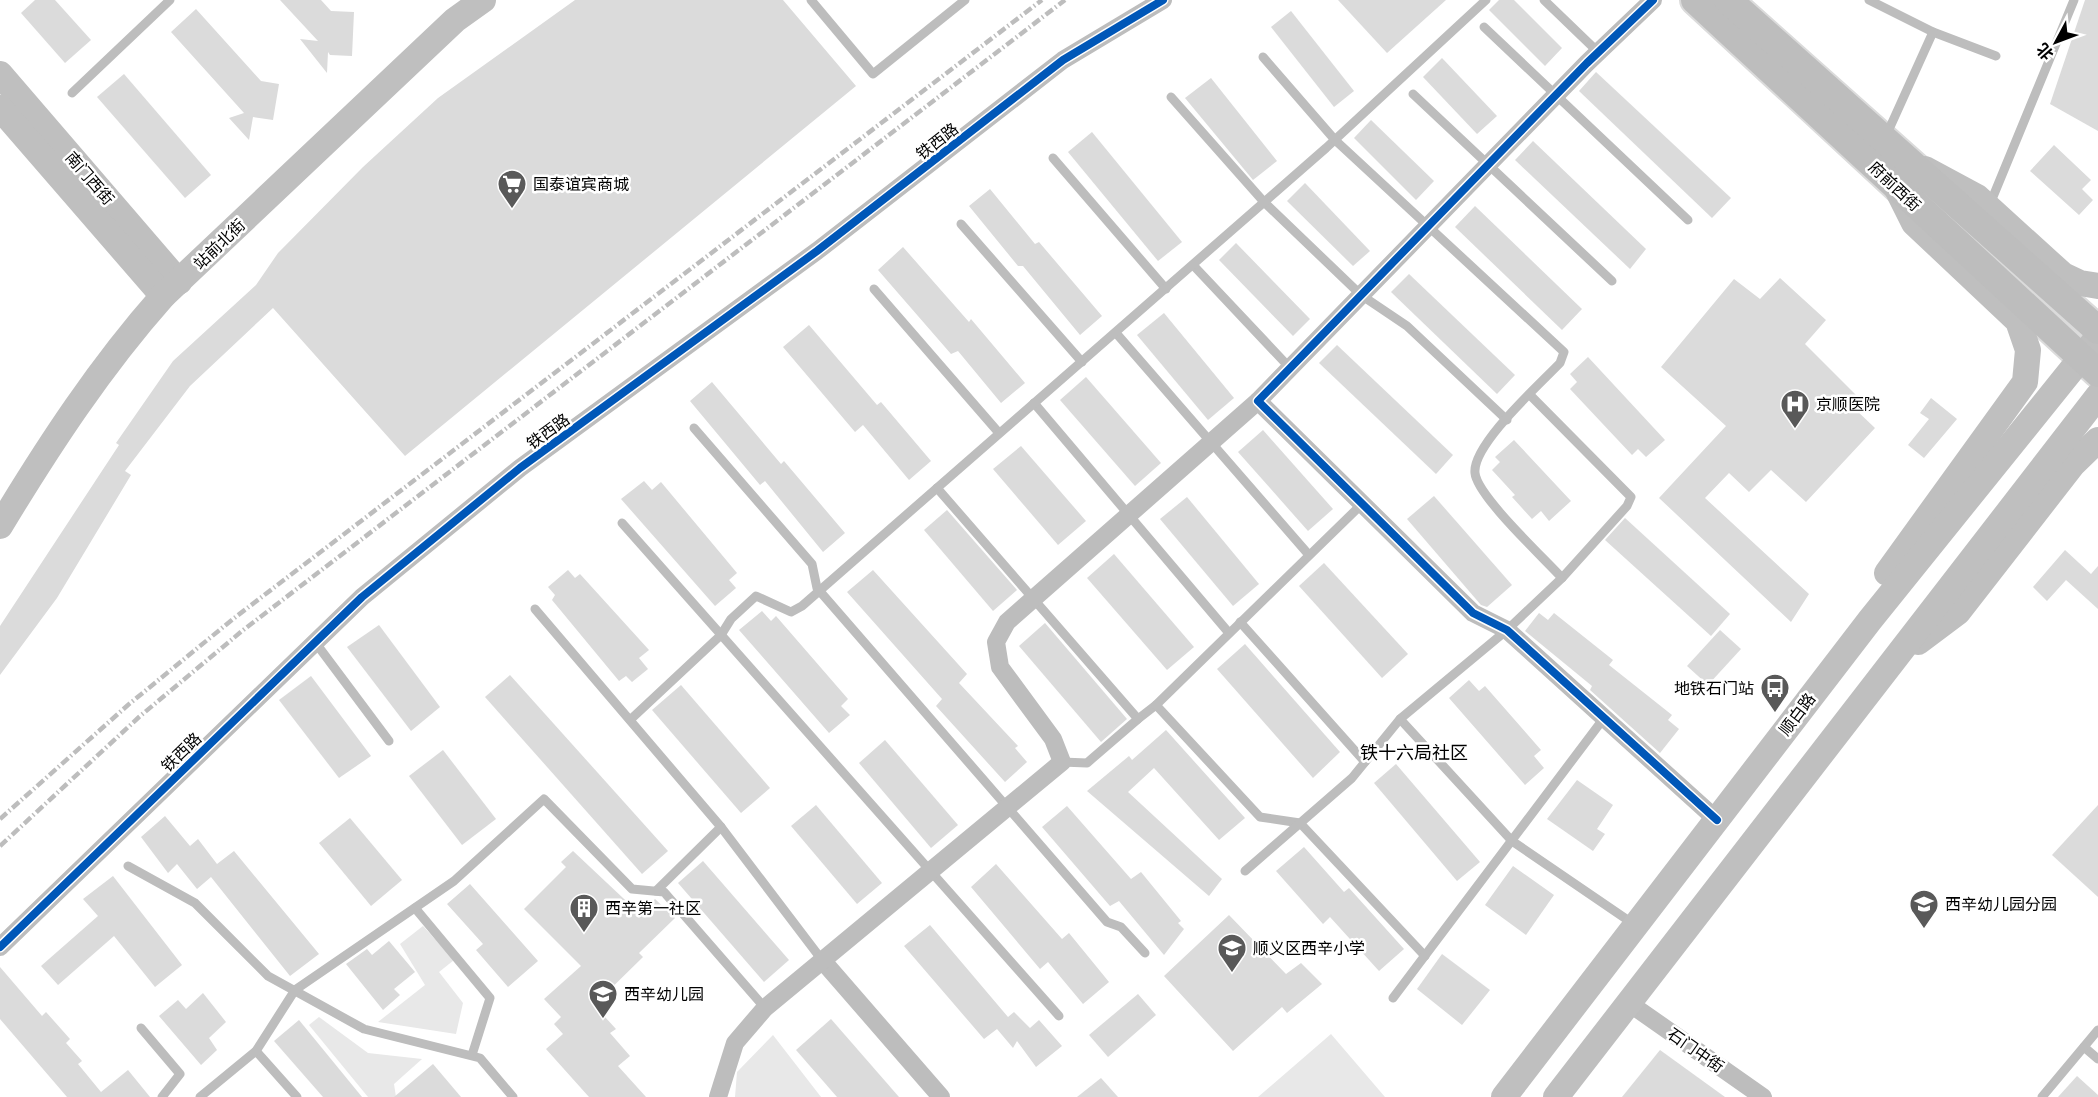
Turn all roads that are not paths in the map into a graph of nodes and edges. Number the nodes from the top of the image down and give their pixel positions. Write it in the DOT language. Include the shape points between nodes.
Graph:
graph roads {
  1 [pos="170,0"];
  2 [pos="483,0"];
  3 [pos="811,0"];
  4 [pos="965,0"];
  5 [pos="1163,0"];
  6 [pos="1486,0"];
  7 [pos="1544,0"];
  8 [pos="1653,0"];
  9 [pos="1695,0"];
  10 [pos="1728,0"];
  11 [pos="1869,0"];
  12 [pos="2074,0"];
  13 [pos="1484,27"];
  14 [pos="1933,32"];
  15 [pos="1598,52"];
  16 [pos="1996,56"];
  17 [pos="1263,57"];
  18 [pos="0,74"];
  19 [pos="72,93"];
  20 [pos="1413,94"];
  21 [pos="1556,95"];
  22 [pos="1171,97"];
  23 [pos="0,108"];
  24 [pos="1885,138"];
  25 [pos="1335,140"];
  26 [pos="1053,158"];
  27 [pos="1488,164"];
  28 [pos="1896,186"];
  29 [pos="1264,202"];
  30 [pos="1985,217"];
  31 [pos="1688,220"];
  32 [pos="961,224"];
  33 [pos="1427,227"];
  34 [pos="1193,265"];
  35 [pos="1612,281"];
  36 [pos="2098,286"];
  37 [pos="171,289"];
  38 [pos="874,289"];
  39 [pos="1166,289"];
  40 [pos="1361,295"];
  41 [pos="2098,330"];
  42 [pos="1116,333"];
  43 [pos="1082,362"];
  44 [pos="2094,367"];
  45 [pos="1290,368"];
  46 [pos="1530,394"];
  47 [pos="1257,401"];
  48 [pos="1034,403"];
  49 [pos="1506,420"];
  50 [pos="694,428"];
  51 [pos="999,433"];
  52 [pos="2098,440"];
  53 [pos="1211,442"];
  54 [pos="937,488"];
  55 [pos="1362,504"];
  56 [pos="1129,514"];
  57 [pos="622,523"];
  58 [pos="0,526"];
  59 [pos="1309,555"];
  60 [pos="1562,578"];
  61 [pos="820,591"];
  62 [pos="1033,599"];
  63 [pos="535,609"];
  64 [pos="1870,620"];
  65 [pos="1240,622"];
  66 [pos="1507,630"];
  67 [pos="1229,633"];
  68 [pos="721,635"];
  69 [pos="315,642"];
  70 [pos="1900,653"];
  71 [pos="1156,705"];
  72 [pos="1604,718"];
  73 [pos="1138,719"];
  74 [pos="1400,719"];
  75 [pos="630,720"];
  76 [pos="389,741"];
  77 [pos="1062,762"];
  78 [pos="1365,762"];
  79 [pos="1007,807"];
  80 [pos="1717,820"];
  81 [pos="1300,823"];
  82 [pos="721,827"];
  83 [pos="1512,841"];
  84 [pos="128,866"];
  85 [pos="930,871"];
  86 [pos="1245,872"];
  87 [pos="656,891"];
  88 [pos="415,908"];
  89 [pos="1637,926"];
  90 [pos="0,947"];
  91 [pos="1145,953"];
  92 [pos="1425,956"];
  93 [pos="822,960"];
  94 [pos="295,990"];
  95 [pos="1393,998"];
  96 [pos="1629,1003"];
  97 [pos="765,1008"];
  98 [pos="1059,1016"];
  99 [pos="141,1028"];
  100 [pos="2098,1030"];
  101 [pos="2084,1047"];
  102 [pos="256,1051"];
  103 [pos="472,1055"];
  104 [pos="2098,1059"];
  105 [pos="162,1097"];
  106 [pos="200,1097"];
  107 [pos="297,1097"];
  108 [pos="513,1097"];
  109 [pos="718,1097"];
  110 [pos="941,1097"];
  111 [pos="1504,1097"];
  112 [pos="1556,1097"];
  113 [pos="1763,1097"];
  114 [pos="2042,1097"];
  1 -- 19 [label="lane"];
  2 -- 37 [label="main road, 站前北街" via="454,20"];
  3 -- 4 [label="lane" via="873,74"];
  5 -- 69 [label="street, 铁西路" via="1063,60 817,251 520,468 362,597"];
  6 -- 25 [label="lane"];
  7 -- 15 [label="lane"];
  8 -- 15 [label="street"];
  9 -- 28 [label="main road, 府前西街"];
  10 -- 24 [label="main road, 府前西街"];
  11 -- 14 [label="lane"];
  12 -- 30 [label="lane"];
  13 -- 21 [label="lane"];
  14 -- 16 [label="lane"];
  14 -- 24 [label="lane"];
  15 -- 21 [label="street"];
  17 -- 25 [label="lane"];
  18 -- 37 [label="main road, 南门西街"];
  20 -- 27 [label="lane"];
  21 -- 27 [label="street"];
  21 -- 31 [label="lane"];
  22 -- 29 [label="lane"];
  23 -- 37 [label="main road, 南门西街"];
  24 -- 30 [label="main road, 府前西街"];
  25 -- 29 [label="lane"];
  25 -- 33 [label="lane"];
  26 -- 39 [label="lane"];
  27 -- 33 [label="street"];
  27 -- 35 [label="lane"];
  28 -- 44 [label="main road, 府前西街"];
  28 -- 64 [label="main road" via="1914,223 2018,321 2028,360 2025,382 1891,567 1874,598"];
  29 -- 34 [label="lane"];
  29 -- 40 [label="lane"];
  30 -- 36 [label="main road" via="2061,274"];
  30 -- 41 [label="main road, 府前西街"];
  32 -- 43 [label="lane"];
  33 -- 40 [label="street"];
  33 -- 46 [label="lane" via="1564,352 1560,363"];
  34 -- 39 [label="lane"];
  34 -- 45 [label="lane"];
  37 -- 58 [label="main road, 站前北街" via="128,336 66,419"];
  38 -- 51 [label="lane"];
  39 -- 42 [label="lane"];
  40 -- 45 [label="street"];
  40 -- 49 [label="lane" via="1407,326"];
  42 -- 43 [label="lane"];
  42 -- 53 [label="lane"];
  43 -- 48 [label="lane"];
  44 -- 64 [label="main road, 顺白路"];
  44 -- 70 [label="main road"];
  45 -- 47 [label="street"];
  46 -- 49 [label="lane"];
  46 -- 60 [label="lane" via="1631,497"];
  47 -- 53 [label="street"];
  47 -- 55 [label="street"];
  48 -- 51 [label="lane"];
  48 -- 56 [label="lane"];
  49 -- 60 [label="lane" via="1482,446 1474,473 1483,494"];
  50 -- 61 [label="lane" via="812,564"];
  51 -- 54 [label="lane"];
  52 -- 70 [label="main road" via="2073,464 1958,612"];
  53 -- 56 [label="street"];
  53 -- 59 [label="lane"];
  54 -- 61 [label="lane"];
  54 -- 62 [label="lane"];
  55 -- 59 [label="lane"];
  55 -- 66 [label="street" via="1473,613"];
  56 -- 62 [label="street"];
  56 -- 67 [label="lane"];
  57 -- 68 [label="lane"];
  59 -- 65 [label="lane"];
  60 -- 66 [label="lane"];
  61 -- 68 [label="lane" via="791,612 756,596 731,619"];
  61 -- 79 [label="lane"];
  62 -- 73 [label="lane"];
  62 -- 77 [label="street" via="1007,622 996,642 1000,667 1053,739"];
  63 -- 75 [label="lane"];
  64 -- 80 [label="main road, 顺白路"];
  65 -- 67 [label="lane"];
  65 -- 78 [label="lane"];
  66 -- 72 [label="street"];
  66 -- 74 [label="lane"];
  67 -- 71 [label="lane"];
  68 -- 75 [label="lane"];
  68 -- 85 [label="lane"];
  69 -- 76 [label="lane"];
  69 -- 90 [label="street, 铁西路"];
  70 -- 96 [label="main road"];
  71 -- 73 [label="lane"];
  71 -- 81 [label="lane" via="1260,817"];
  72 -- 80 [label="street"];
  72 -- 83 [label="lane"];
  73 -- 77 [label="lane" via="1087,763"];
  74 -- 78 [label="lane"];
  74 -- 83 [label="lane"];
  75 -- 82 [label="lane"];
  77 -- 79 [label="street"];
  78 -- 81 [label="lane"];
  79 -- 85 [label="street"];
  79 -- 91 [label="lane" via="1107,922 1121,927"];
  80 -- 89 [label="main road, 顺白路"];
  81 -- 86 [label="lane"];
  81 -- 92 [label="lane"];
  82 -- 87 [label="lane"];
  82 -- 93 [label="lane"];
  83 -- 89 [label="lane"];
  83 -- 92 [label="lane"];
  84 -- 94 [label="lane" via="195,903 268,976"];
  85 -- 93 [label="street"];
  85 -- 98 [label="lane"];
  87 -- 88 [label="lane" via="632,889 544,799 454,881"];
  87 -- 97 [label="lane" via="664,892"];
  88 -- 94 [label="lane"];
  88 -- 103 [label="lane" via="490,998"];
  89 -- 111 [label="main road, 顺白路"];
  92 -- 95 [label="lane"];
  93 -- 97 [label="street"];
  93 -- 110 [label="street"];
  94 -- 102 [label="lane"];
  94 -- 103 [label="lane" via="364,1029"];
  96 -- 112 [label="main road"];
  96 -- 113 [label="street, 石门中街"];
  97 -- 109 [label="street" via="735,1044"];
  99 -- 105 [label="lane" via="180,1074"];
  100 -- 101 [label="lane"];
  101 -- 104 [label="lane"];
  101 -- 114 [label="lane"];
  102 -- 106 [label="lane"];
  102 -- 107 [label="lane"];
  103 -- 108 [label="lane" via="480,1058"];
}
